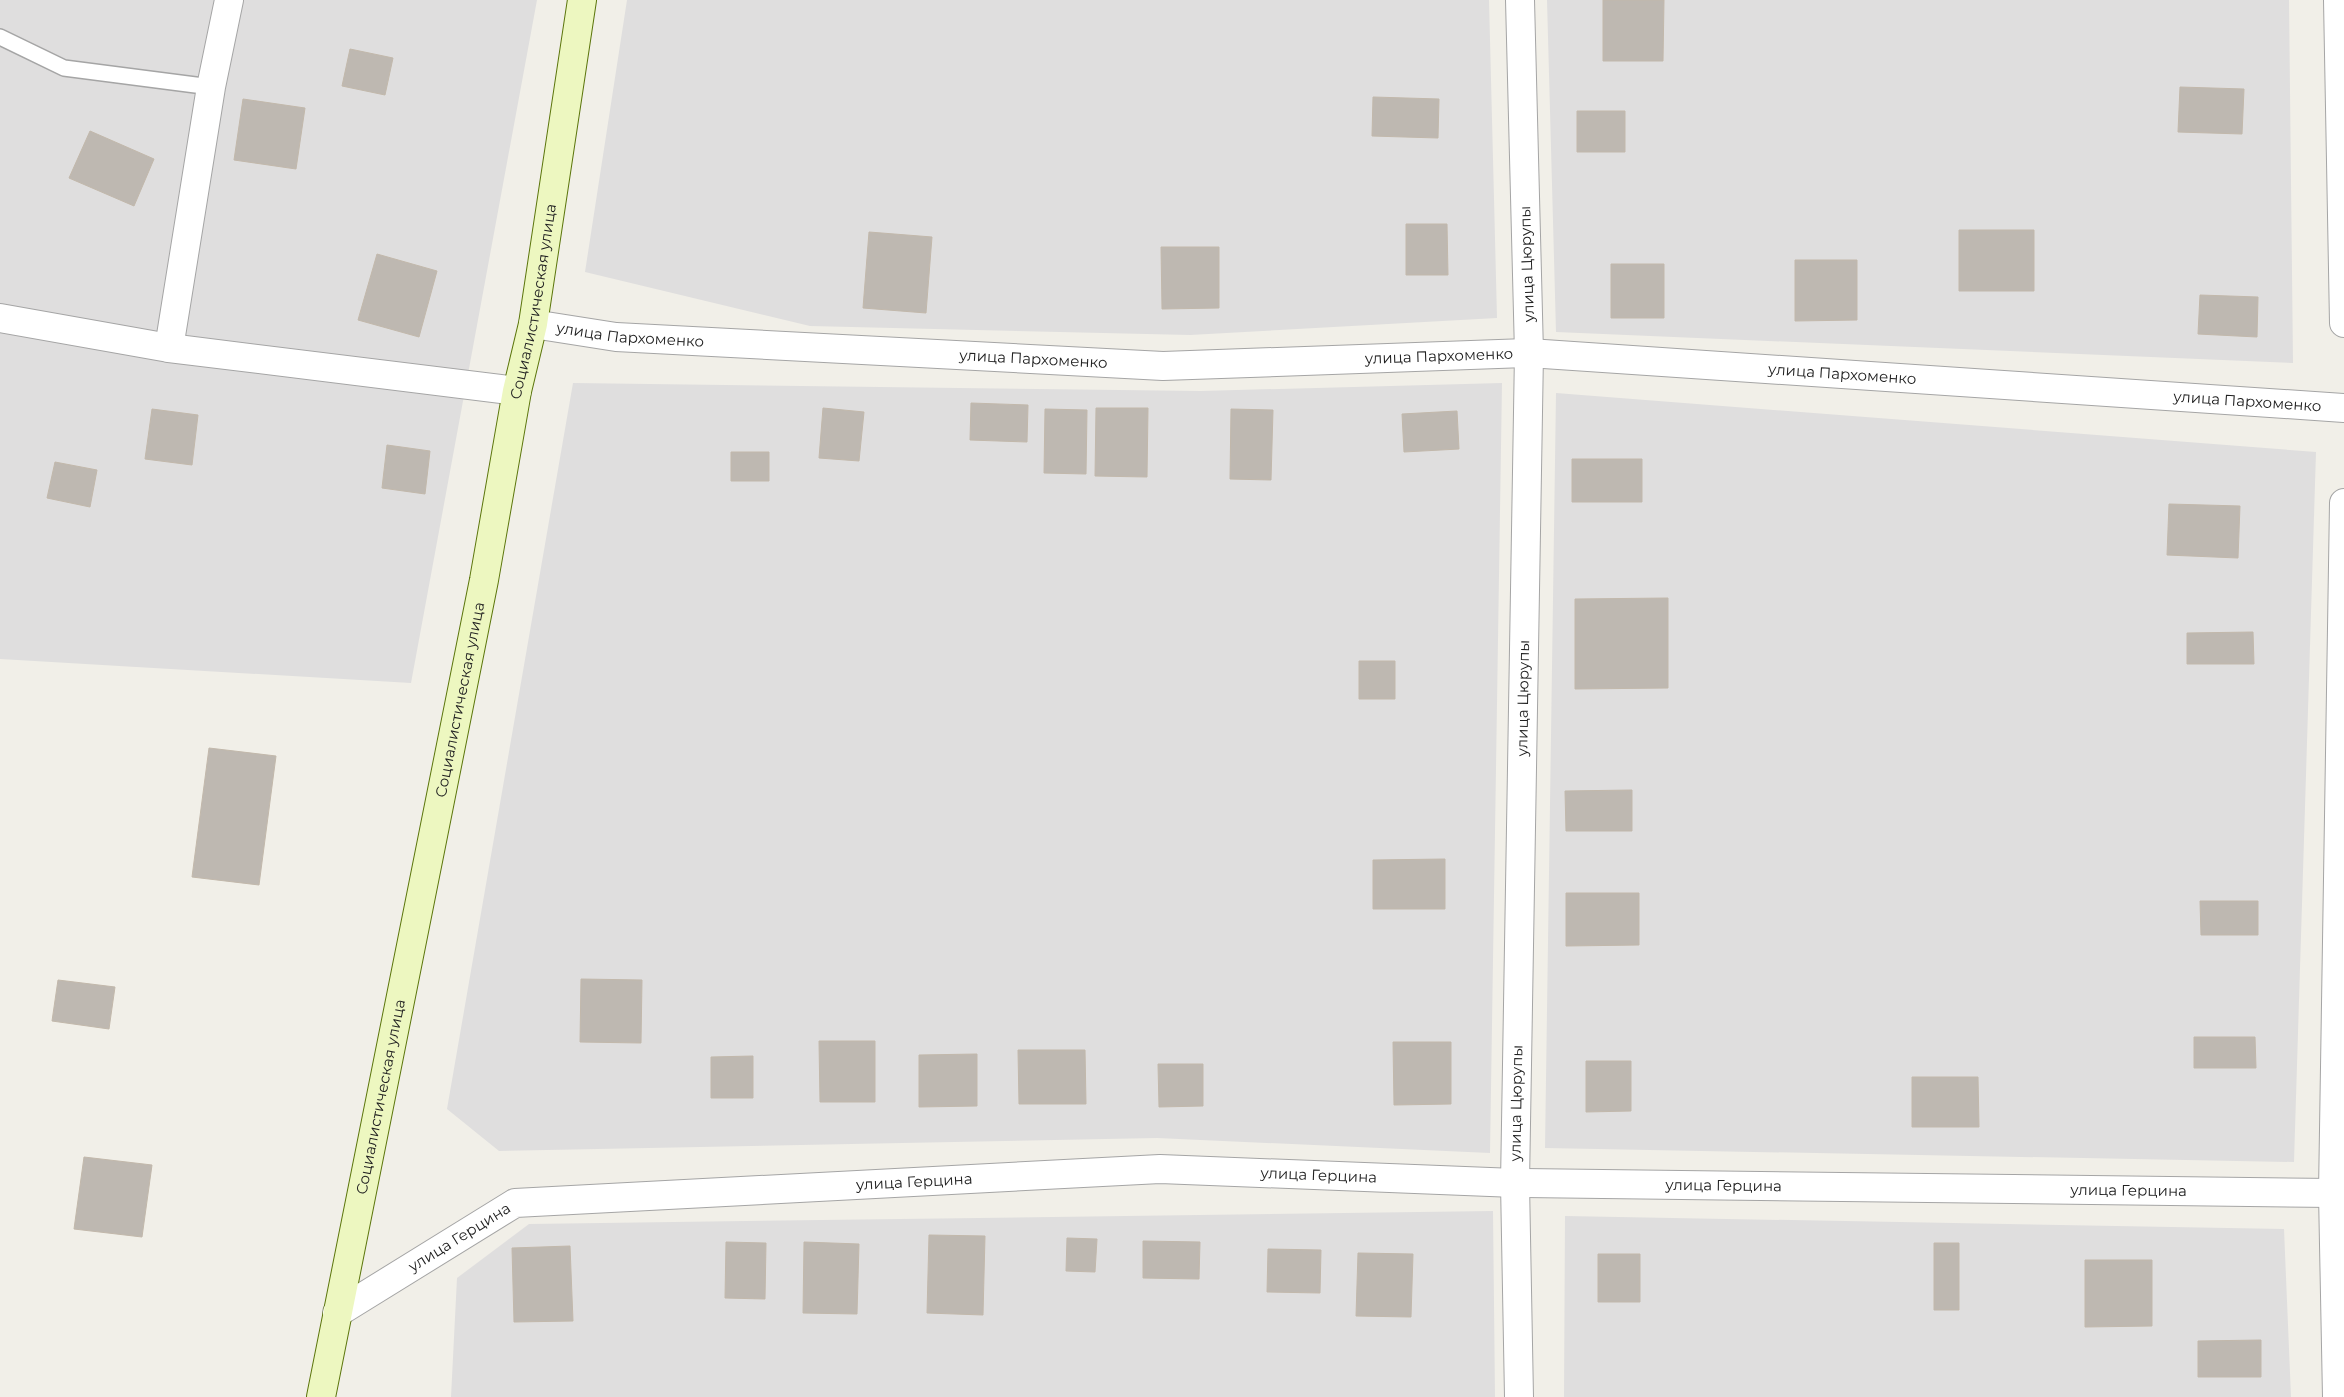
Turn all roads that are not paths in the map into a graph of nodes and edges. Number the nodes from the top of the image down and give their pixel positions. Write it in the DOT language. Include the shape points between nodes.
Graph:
graph roads {
  1 [pos="229,0"];
  2 [pos="582,0"];
  3 [pos="1520,0"];
  4 [pos="2338,0"];
  5 [pos="0,37"];
  6 [pos="211,87"];
  7 [pos="0,318"];
  8 [pos="2344,323"];
  9 [pos="534,324"];
  10 [pos="169,348"];
  11 [pos="1529,353"];
  12 [pos="517,391"];
  13 [pos="2344,408"];
  14 [pos="2344,502"];
  15 [pos="1515,1183"];
  16 [pos="2332,1193"];
  17 [pos="337,1313"];
  18 [pos="321,1397"];
  19 [pos="1519,1397"];
  20 [pos="2337,1397"];
  1 -- 6 [label="street"];
  2 -- 9 [label="street, Социалистическая улица"];
  3 -- 11 [label="street, улица Цюрупы"];
  4 -- 8 [label="street"];
  5 -- 6 [label="lane" via="64,68"];
  6 -- 10 [label="street"];
  7 -- 10 [label="street"];
  9 -- 11 [label="street, улица Пархоменко" via="616,337 1163,366"];
  9 -- 12 [label="street, Социалистическая улица"];
  10 -- 12 [label="street"];
  11 -- 13 [label="street, улица Пархоменко"];
  11 -- 15 [label="street, улица Цюрупы"];
  12 -- 17 [label="street, Социалистическая улица" via="482,590"];
  14 -- 16 [label="street"];
  15 -- 16 [label="street, улица Герцина"];
  15 -- 17 [label="street, улица Герцина" via="1160,1169 515,1203"];
  15 -- 19 [label="street, улица Цюрупы"];
  16 -- 20 [label="street"];
  17 -- 18 [label="street, Социалистическая улица"];
}
